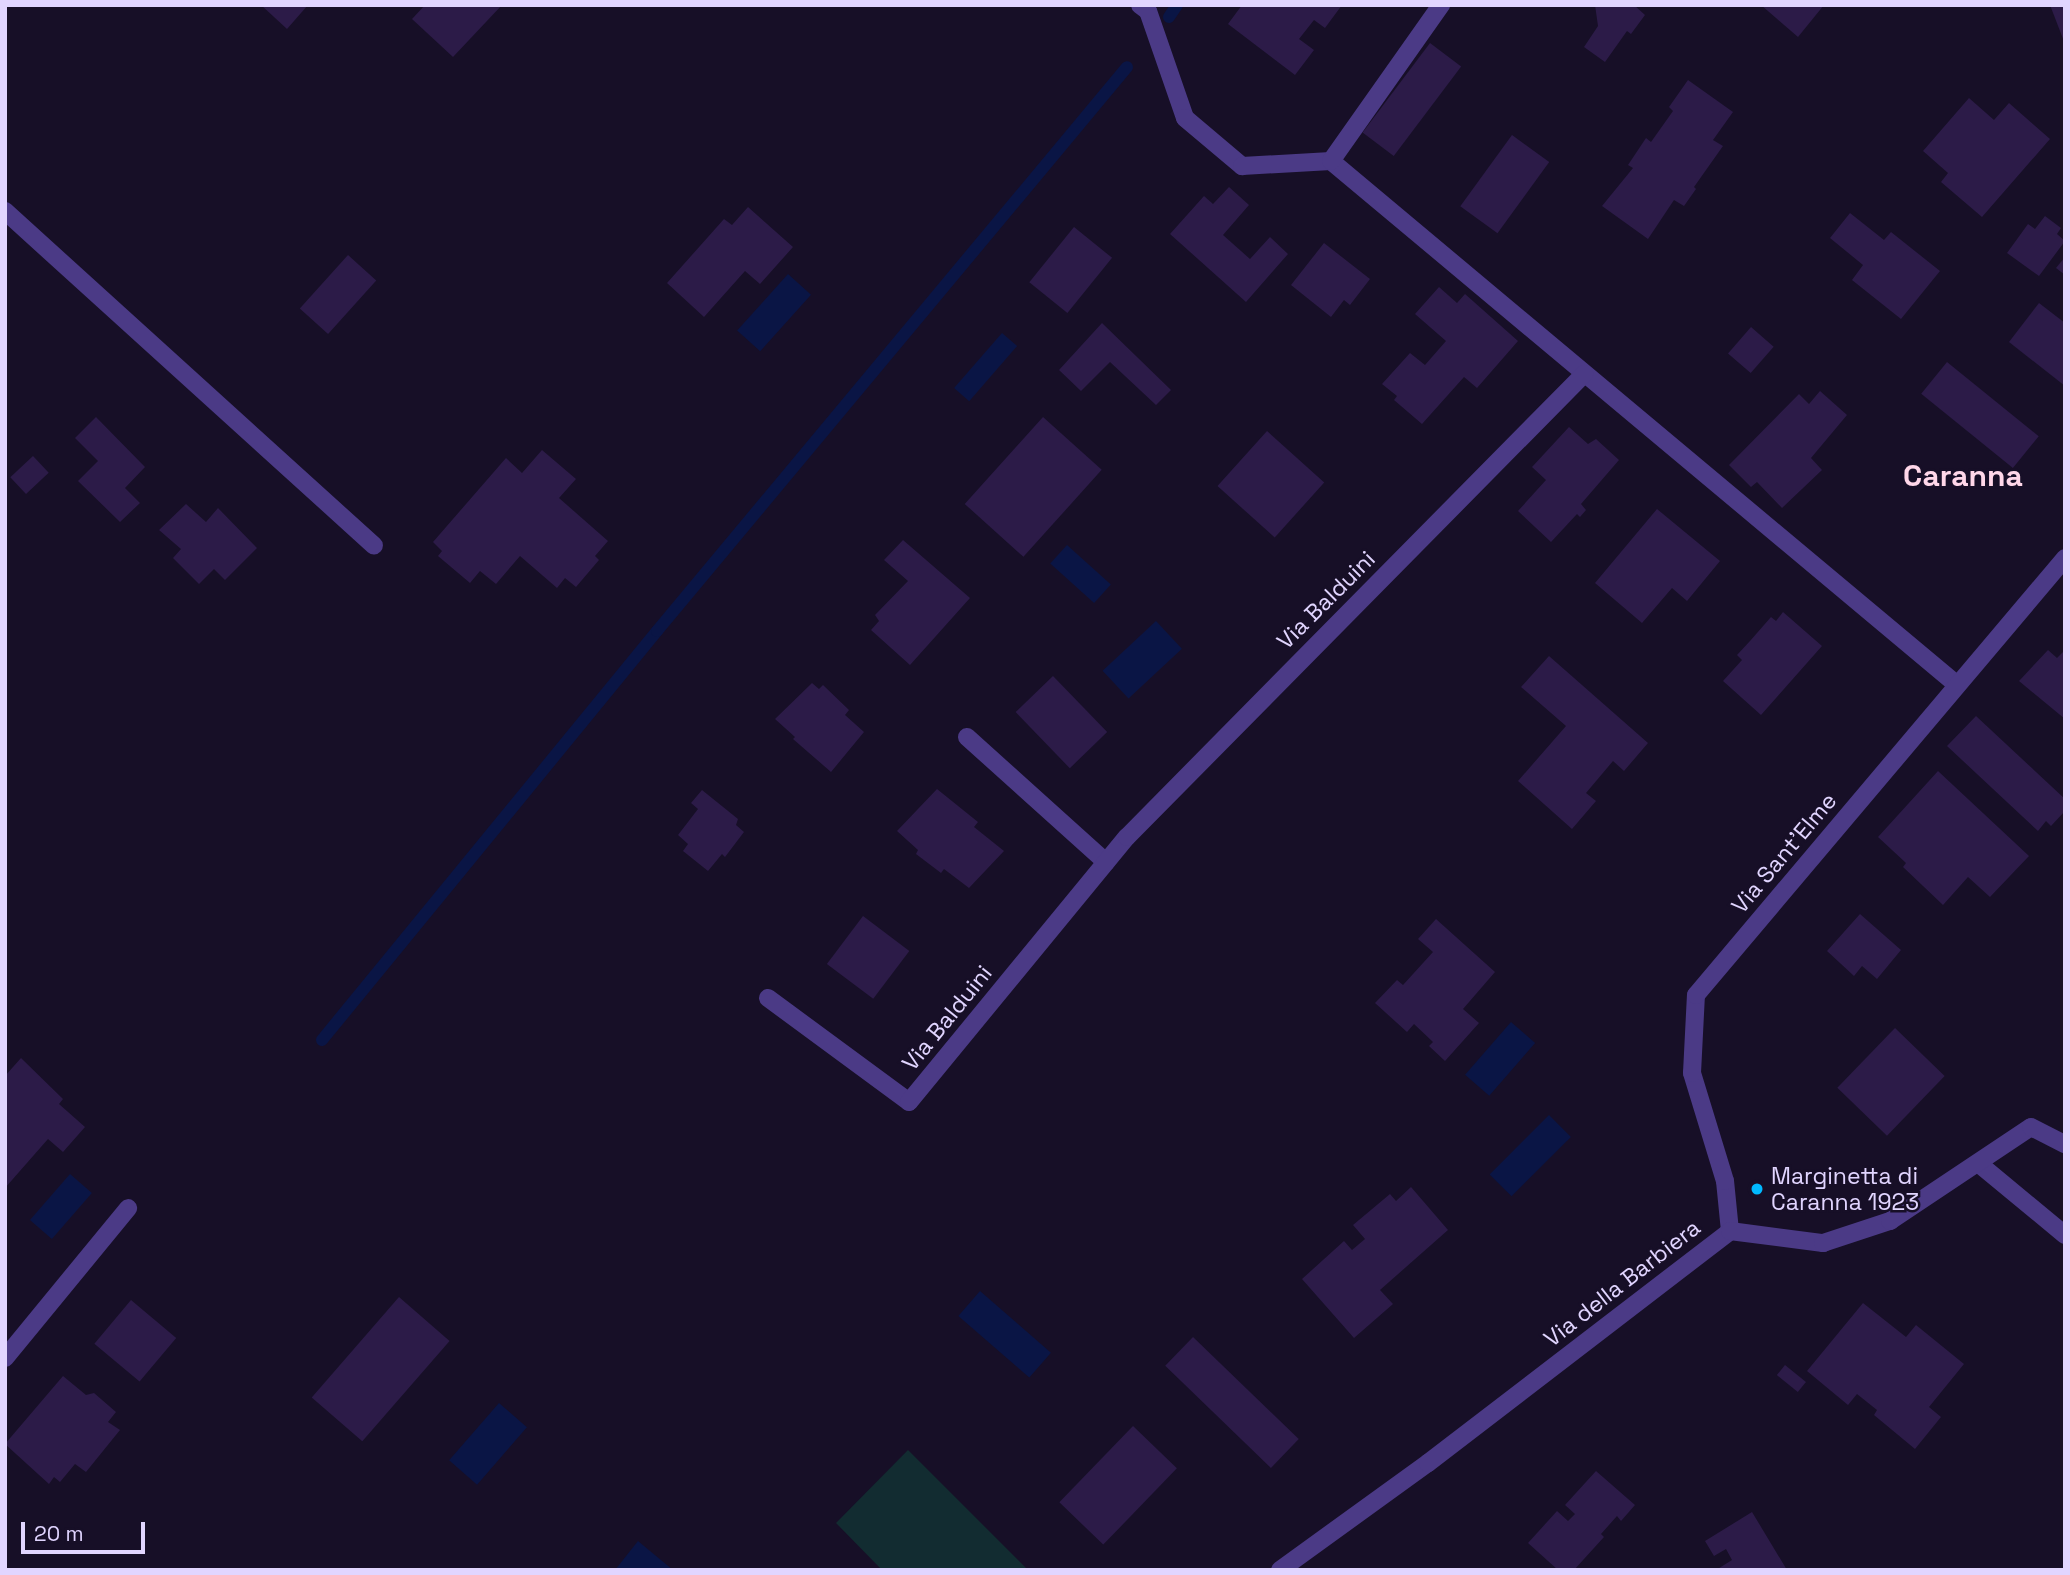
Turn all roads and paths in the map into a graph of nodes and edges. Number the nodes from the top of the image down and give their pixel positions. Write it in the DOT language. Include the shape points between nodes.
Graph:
graph roads {
  1 [pos="1140,5"];
  2 [pos="1441,5"];
  3 [pos="1331,161"];
  4 [pos="5,211"];
  5 [pos="1584,374"];
  6 [pos="374,546"];
  7 [pos="2065,558"];
  8 [pos="1956,684"];
  9 [pos="967,737"];
  10 [pos="1106,862"];
  11 [pos="768,998"];
  12 [pos="2065,1144"];
  13 [pos="1978,1163"];
  14 [pos="128,1208"];
  15 [pos="1730,1231"];
  16 [pos="2065,1236"];
  17 [pos="5,1358"];
  18 [pos="1280,1570"];
  1 -- 3 [label="street" via="1148,11 1185,118 1242,166"];
  2 -- 3 [label="street"];
  3 -- 5 [label="street"];
  4 -- 6 [label="street"];
  5 -- 8 [label="street"];
  5 -- 10 [label="street, Via Balduini"];
  7 -- 8 [label="street, Via Sant'Elme"];
  8 -- 15 [label="street, Via Sant'Elme" via="1696,995 1692,1073 1725,1181"];
  9 -- 10 [label="street"];
  10 -- 11 [label="street, Via Balduini" via="909,1102"];
  12 -- 13 [label="street, Via della Barbiera" via="2031,1128"];
  13 -- 15 [label="street, Via della Barbiera" via="1890,1221 1823,1243"];
  13 -- 16 [label="street"];
  14 -- 17 [label="street"];
  15 -- 18 [label="street, Via della Barbiera"];
}
